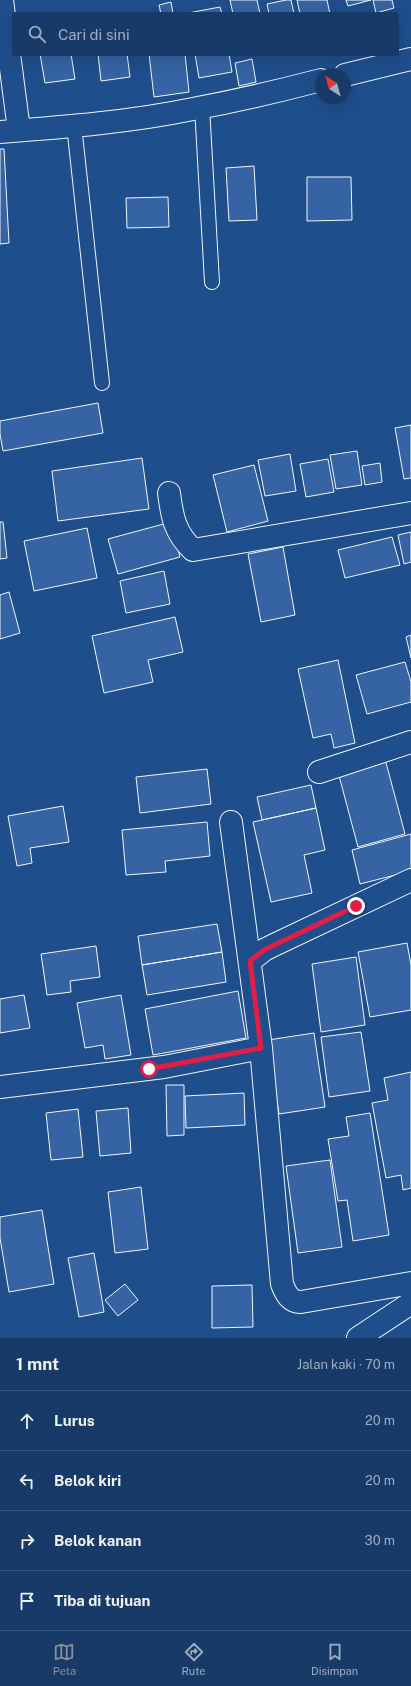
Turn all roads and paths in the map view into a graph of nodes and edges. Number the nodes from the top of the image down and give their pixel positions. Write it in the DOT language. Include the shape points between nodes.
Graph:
graph roads {
  1 [pos="2,0"];
  2 [pos="411,59"];
  3 [pos="351,74"];
  4 [pos="315,81"];
  5 [pos="202,107"];
  6 [pos="74,125"];
  7 [pos="9,131"];
  8 [pos="212,282"];
  9 [pos="102,383"];
  10 [pos="169,493"];
  11 [pos="411,513"];
  12 [pos="411,742"];
  13 [pos="319,772"];
  14 [pos="230,822"];
  15 [pos="411,880"];
  16 [pos="250,961"];
  17 [pos="261,1048"];
  18 [pos="0,1087"];
  19 [pos="411,1283"];
  20 [pos="411,1303"];
  21 [pos="358,1338"];
  1 -- 7 [label="street"];
  2 -- 3 [label="street"];
  4 -- 5 [label="street"];
  5 -- 6 [label="street" via="124,120"];
  5 -- 8 [label="lane"];
  6 -- 7 [label="street"];
  6 -- 9 [label="lane"];
  10 -- 11 [label="street" via="172,518 183,541 193,550"];
  12 -- 13 [label="street"];
  14 -- 16 [label="street"];
  15 -- 16 [label="street" via="264,950"];
  16 -- 17 [label="street"];
  17 -- 18 [label="street" via="164,1067"];
  17 -- 19 [label="street" via="282,1284 286,1295 295,1302 301,1302"];
  20 -- 21 [label="street"];
}
